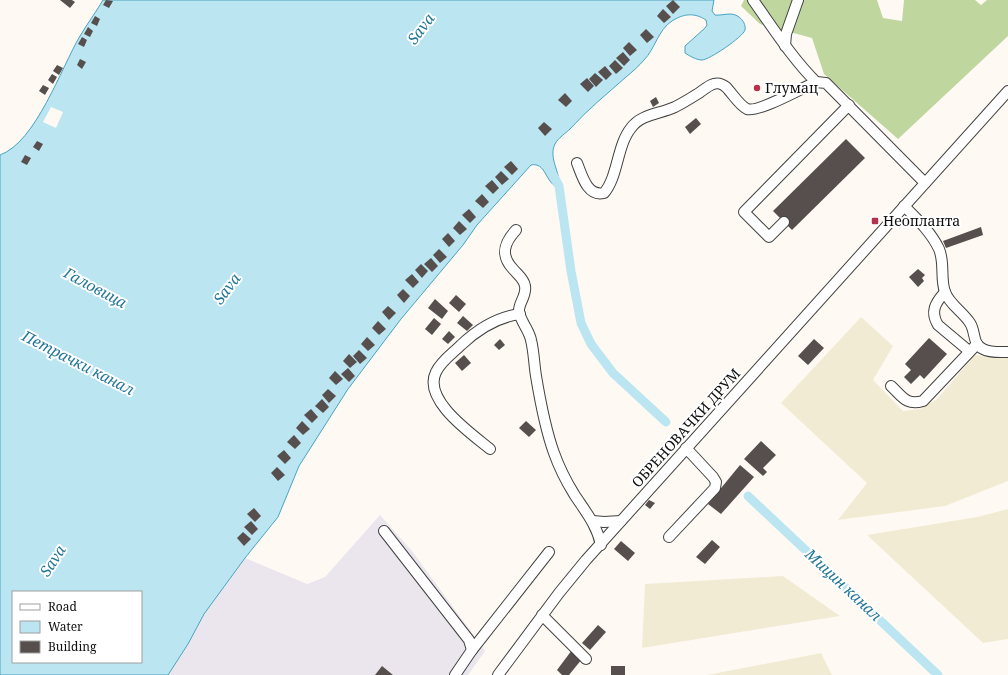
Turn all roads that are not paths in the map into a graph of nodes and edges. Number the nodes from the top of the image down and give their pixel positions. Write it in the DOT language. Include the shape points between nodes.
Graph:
graph roads {
  1 [pos="753,0"];
  2 [pos="798,0"];
  3 [pos="785,46"];
  4 [pos="816,82"];
  5 [pos="1008,91"];
  6 [pos="849,105"];
  7 [pos="577,164"];
  8 [pos="925,183"];
  9 [pos="904,206"];
  10 [pos="784,222"];
  11 [pos="516,230"];
  12 [pos="945,292"];
  13 [pos="520,314"];
  14 [pos="977,344"];
  15 [pos="969,352"];
  16 [pos="1008,352"];
  17 [pos="891,386"];
  18 [pos="686,448"];
  19 [pos="490,449"];
  20 [pos="593,521"];
  21 [pos="621,521"];
  22 [pos="384,531"];
  23 [pos="670,537"];
  24 [pos="601,544"];
  25 [pos="549,552"];
  26 [pos="542,615"];
  27 [pos="472,650"];
  28 [pos="586,659"];
  29 [pos="455,675"];
  30 [pos="498,675"];
  1 -- 3 [label="street"];
  2 -- 3 [label="street" via="786,34"];
  3 -- 4 [label="street"];
  4 -- 6 [label="street" via="826,83"];
  4 -- 7 [label="street" via="754,109 746,108 726,87 717,83 673,108 646,116 635,122 624,138 608,187 604,192 598,194 590,190"];
  5 -- 8 [label="street, ОБРЕНОВАЧКИ ДРУМ"];
  6 -- 8 [label="street"];
  6 -- 10 [label="street" via="744,212 769,237"];
  8 -- 9 [label="street, ОБРЕНОВАЧКИ ДРУМ"];
  9 -- 12 [label="street" via="930,233 940,251"];
  9 -- 18 [label="street, ОБРЕНОВАЧКИ ДРУМ"];
  11 -- 13 [label="street" via="506,243 505,251 506,260 526,288 520,304"];
  12 -- 14 [label="street" via="970,322"];
  12 -- 15 [label="street" via="938,299 933,311 936,321"];
  13 -- 19 [label="street" via="496,321 476,332 443,362 434,377 436,393 447,412"];
  13 -- 20 [label="street" via="531,338 536,377 554,453 573,492"];
  14 -- 15 [label="street"];
  14 -- 16 [label="street" via="984,349"];
  15 -- 17 [label="street" via="923,401 906,401"];
  18 -- 21 [label="street, ОБРЕНОВАЧКИ ДРУМ"];
  18 -- 23 [label="street" via="714,477 715,488"];
  20 -- 21 [label="street"];
  20 -- 24 [label="street"];
  21 -- 24 [label="street, ОБРЕНОВАЧКИ ДРУМ"];
  22 -- 27 [label="street" via="469,640"];
  24 -- 26 [label="street, ОБРЕНОВАЧКИ ДРУМ"];
  25 -- 27 [label="street"];
  26 -- 28 [label="street"];
  26 -- 30 [label="street, ОБРЕНОВАЧКИ ДРУМ"];
  27 -- 29 [label="street"];
}
